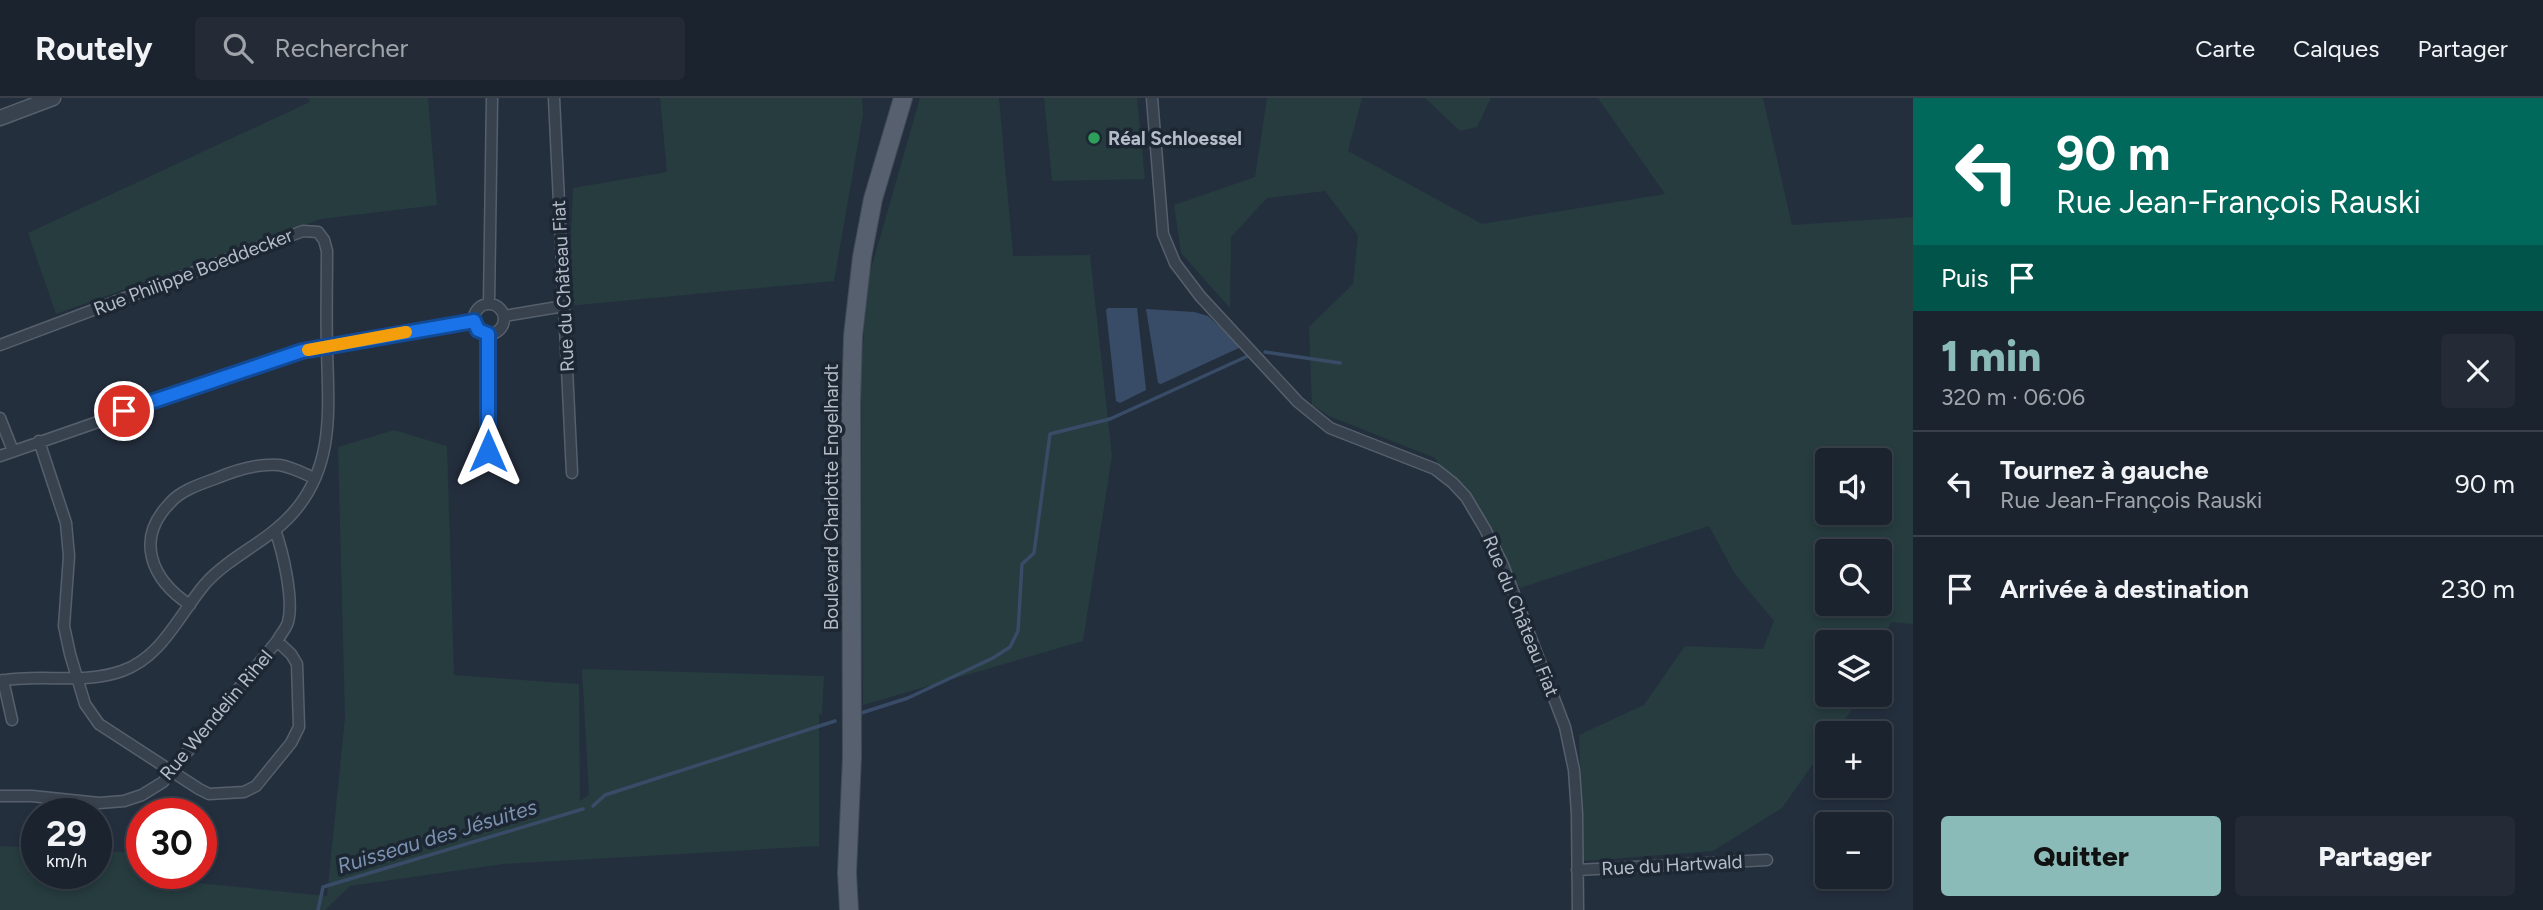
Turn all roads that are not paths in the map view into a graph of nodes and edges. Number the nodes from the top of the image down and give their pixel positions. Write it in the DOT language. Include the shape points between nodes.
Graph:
graph roads {
  1 [pos="52,98"];
  2 [pos="492,98"];
  3 [pos="554,98"];
  4 [pos="903,98"];
  5 [pos="1152,98"];
  6 [pos="0,118"];
  7 [pos="489,304"];
  8 [pos="564,306"];
  9 [pos="504,316"];
  10 [pos="474,321"];
  11 [pos="488,334"];
  12 [pos="0,345"];
  13 [pos="327,345"];
  14 [pos="0,418"];
  15 [pos="39,441"];
  16 [pos="13,451"];
  17 [pos="488,451"];
  18 [pos="0,456"];
  19 [pos="572,473"];
  20 [pos="314,478"];
  21 [pos="275,530"];
  22 [pos="190,605"];
  23 [pos="277,641"];
  24 [pos="76,678"];
  25 [pos="2,681"];
  26 [pos="12,720"];
  27 [pos="172,771"];
  28 [pos="0,796"];
  29 [pos="1766,860"];
  30 [pos="1577,870"];
  31 [pos="848,907"];
  32 [pos="1578,910"];
  1 -- 6 [label="street"];
  2 -- 7 [label="street"];
  3 -- 8 [label="street, Rue du Château Fiat"];
  4 -- 31 [label="main road, Boulevard Charlotte Engelhardt" via="873,199 853,335"];
  5 -- 30 [label="street, Rue du Château Fiat" via="1163,234 1175,263 1200,296 1298,402 1330,428 1435,468 1466,497 1485,529 1565,727 1574,770"];
  7 -- 9 [label="street" via="501,309"];
  7 -- 10 [label="street" via="476,311"];
  8 -- 9 [label="street"];
  8 -- 19 [label="street, Rue du Château Fiat"];
  9 -- 11 [label="street" via="500,329"];
  10 -- 11 [label="street" via="478,330"];
  10 -- 13 [label="street"];
  11 -- 17 [label="street"];
  12 -- 13 [label="street, Rue Philippe Boeddecker" via="309,230 321,234 326,247"];
  13 -- 15 [label="street"];
  13 -- 20 [label="street" via="329,425"];
  14 -- 16 [label="street"];
  15 -- 16 [label="street"];
  15 -- 24 [label="street" via="66,523 69,556 64,625"];
  16 -- 18 [label="street"];
  20 -- 21 [label="street" via="293,514"];
  20 -- 22 [label="street" via="280,465 260,465 230,472 171,501 157,520 151,541 153,563 159,579"];
  21 -- 22 [label="street" via="226,564"];
  21 -- 23 [label="street, Rue Wendelin Rihel" via="284,554 290,611"];
  22 -- 24 [label="street" via="145,659 124,671"];
  23 -- 27 [label="street, Rue Wendelin Rihel"];
  23 -- 27 [label="street" via="297,664 299,727 291,743 256,786 244,793 209,794"];
  24 -- 25 [label="street"];
  24 -- 27 [label="street" via="85,704 99,724"];
  25 -- 26 [label="street"];
  27 -- 28 [label="street, Rue Wendelin Rihel" via="163,782 124,802"];
  29 -- 30 [label="street, Rue du Hartwald"];
  30 -- 32 [label="street, Rue du Château Fiat"];
}
